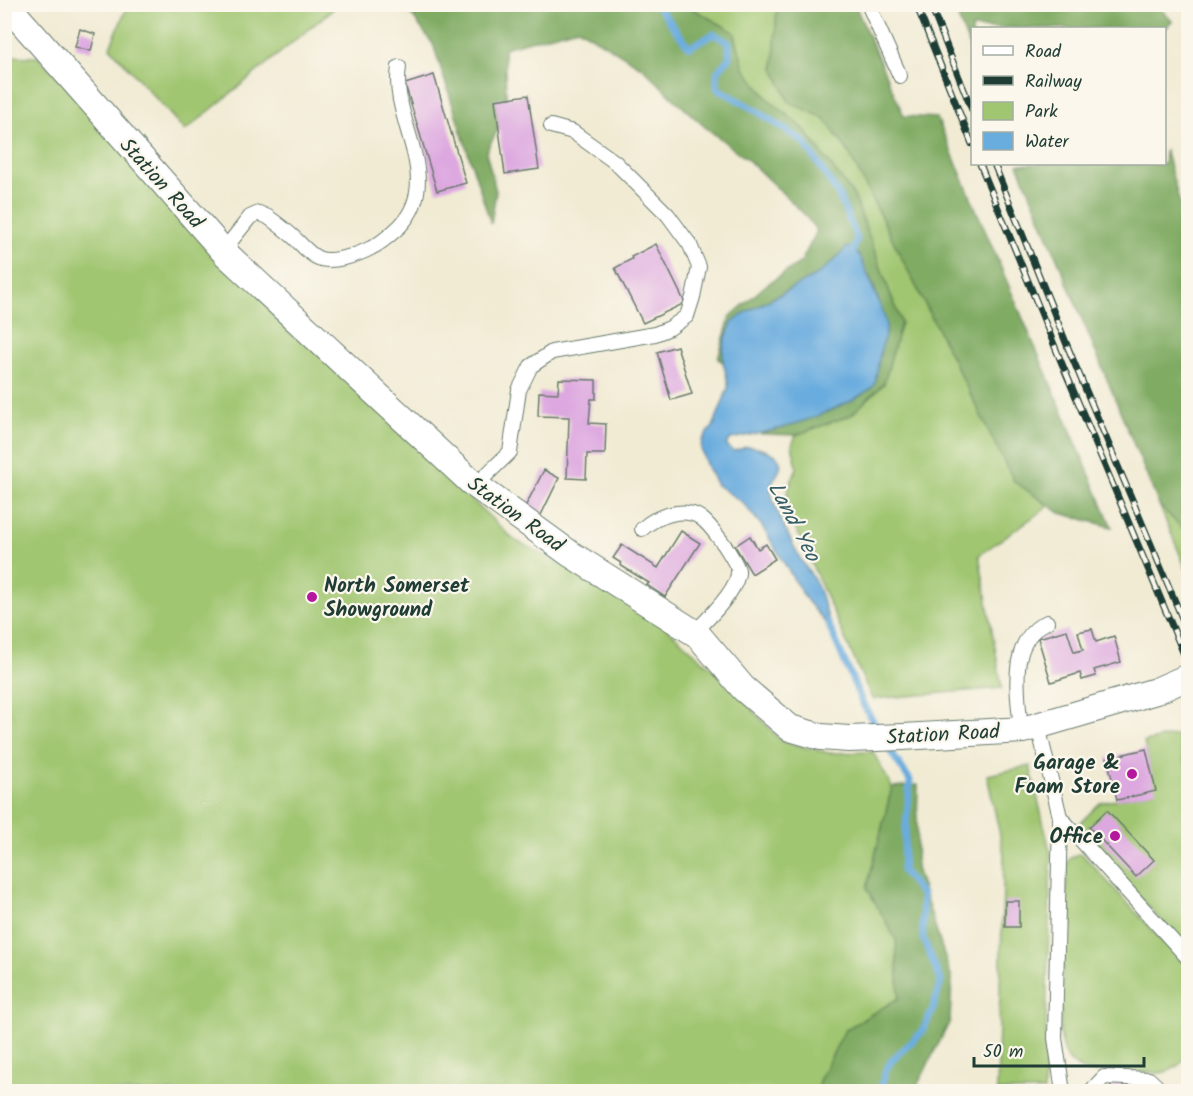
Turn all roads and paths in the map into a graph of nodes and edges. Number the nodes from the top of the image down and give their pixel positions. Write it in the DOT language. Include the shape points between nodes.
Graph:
graph roads {
  1 [pos="6,4"];
  2 [pos="868,4"];
  3 [pos="399,67"];
  4 [pos="900,76"];
  5 [pos="551,126"];
  6 [pos="223,251"];
  7 [pos="476,486"];
  8 [pos="642,529"];
  9 [pos="1047,622"];
  10 [pos="694,633"];
  11 [pos="1188,676"];
  12 [pos="1030,728"];
  13 [pos="1060,817"];
  14 [pos="1188,958"];
  15 [pos="1063,1092"];
  16 [pos="1090,1092"];
  17 [pos="1163,1092"];
  1 -- 6 [label="street, Station Road"];
  2 -- 4 [label="lane"];
  3 -- 6 [label="lane" via="399,97 414,149 419,185 408,217 391,235 371,249 328,260 317,258 259,213 250,217"];
  5 -- 7 [label="lane" via="573,132 615,162 668,215 690,244 699,267 693,297 687,316 670,328 552,352 531,366 519,390 510,452"];
  6 -- 7 [label="street, Station Road"];
  7 -- 10 [label="street, Station Road" via="569,553"];
  8 -- 10 [label="lane" via="669,514 686,512 701,518 727,548 738,570 728,595"];
  9 -- 12 [label="lane" via="1028,635 1019,659 1018,690"];
  10 -- 12 [label="street, Station Road" via="743,688 790,728 821,737 903,737"];
  11 -- 12 [label="street, Station Road" via="1156,691"];
  12 -- 13 [label="lane"];
  13 -- 14 [label="lane"];
  13 -- 15 [label="lane" via="1055,1038"];
  16 -- 17 [label="lane" via="1104,1077 1149,1079"];
}
